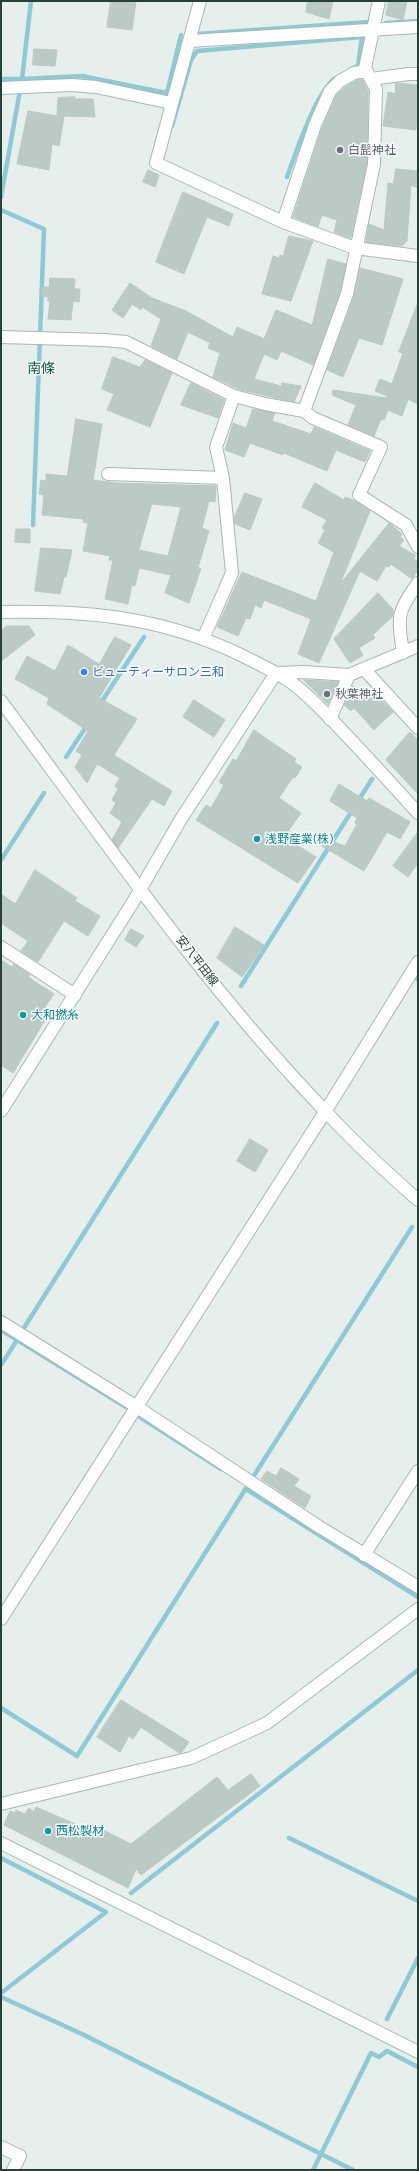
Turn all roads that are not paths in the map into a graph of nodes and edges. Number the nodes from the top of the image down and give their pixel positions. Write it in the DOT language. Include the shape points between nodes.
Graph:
graph roads {
  1 [pos="200,1"];
  2 [pos="379,1"];
  3 [pos="418,27"];
  4 [pos="373,29"];
  5 [pos="189,41"];
  6 [pos="418,74"];
  7 [pos="369,75"];
  8 [pos="1,88"];
  9 [pos="171,103"];
  10 [pos="283,222"];
  11 [pos="355,248"];
  12 [pos="418,256"];
  13 [pos="1,337"];
  14 [pos="234,396"];
  15 [pos="304,411"];
  16 [pos="108,474"];
  17 [pos="223,478"];
  18 [pos="418,547"];
  19 [pos="418,583"];
  20 [pos="1,612"];
  21 [pos="203,639"];
  22 [pos="418,646"];
  23 [pos="402,653"];
  24 [pos="364,669"];
  25 [pos="276,673"];
  26 [pos="349,674"];
  27 [pos="1,701"];
  28 [pos="330,719"];
  29 [pos="418,728"];
  30 [pos="418,814"];
  31 [pos="141,889"];
  32 [pos="1,947"];
  33 [pos="418,962"];
  34 [pos="75,995"];
  35 [pos="1,1111"];
  36 [pos="325,1112"];
  37 [pos="418,1200"];
  38 [pos="1,1322"];
  39 [pos="137,1407"];
  40 [pos="418,1471"];
  41 [pos="364,1555"];
  42 [pos="418,1587"];
  43 [pos="418,1609"];
  44 [pos="1,1620"];
  45 [pos="1,1804"];
  46 [pos="1,1843"];
  47 [pos="418,2052"];
  48 [pos="1,2147"];
  49 [pos="13,2170"];
  1 -- 5 [label="street"];
  2 -- 4 [label="street"];
  3 -- 4 [label="street"];
  4 -- 5 [label="street"];
  4 -- 7 [label="street" via="365,68"];
  5 -- 9 [label="street"];
  6 -- 7 [label="street"];
  7 -- 10 [label="street" via="349,76 330,91 315,125"];
  7 -- 11 [label="street" via="376,89 374,164"];
  8 -- 9 [label="street" via="72,84 96,86"];
  9 -- 10 [label="street" via="156,163"];
  10 -- 11 [label="street"];
  11 -- 12 [label="street"];
  11 -- 15 [label="street" via="347,294"];
  13 -- 14 [label="street" via="126,342"];
  14 -- 15 [label="street"];
  14 -- 17 [label="street" via="216,447"];
  15 -- 18 [label="street" via="313,418 381,447 359,494 406,525"];
  16 -- 17 [label="street"];
  17 -- 21 [label="street" via="232,573"];
  19 -- 23 [label="street" via="406,600 398,619"];
  20 -- 21 [label="street" via="33,611 130,618"];
  21 -- 25 [label="street" via="238,653"];
  22 -- 23 [label="street"];
  23 -- 24 [label="street"];
  24 -- 26 [label="street"];
  24 -- 29 [label="street"];
  25 -- 26 [label="street"];
  25 -- 28 [label="street" via="293,683"];
  25 -- 31 [label="street" via="181,819"];
  26 -- 28 [label="street"];
  27 -- 31 [label="street, 安八平田線"];
  28 -- 30 [label="street" via="373,762"];
  31 -- 34 [label="street"];
  31 -- 36 [label="street, 安八平田線" via="225,997"];
  32 -- 34 [label="street"];
  33 -- 36 [label="street"];
  34 -- 35 [label="street"];
  36 -- 37 [label="street, 安八平田線"];
  36 -- 39 [label="street"];
  38 -- 39 [label="street"];
  39 -- 41 [label="street"];
  39 -- 44 [label="street"];
  40 -- 41 [label="street"];
  41 -- 42 [label="street"];
  43 -- 45 [label="street" via="267,1723 191,1758"];
  46 -- 47 [label="street"];
  48 -- 49 [label="street" via="20,2156"];
}
